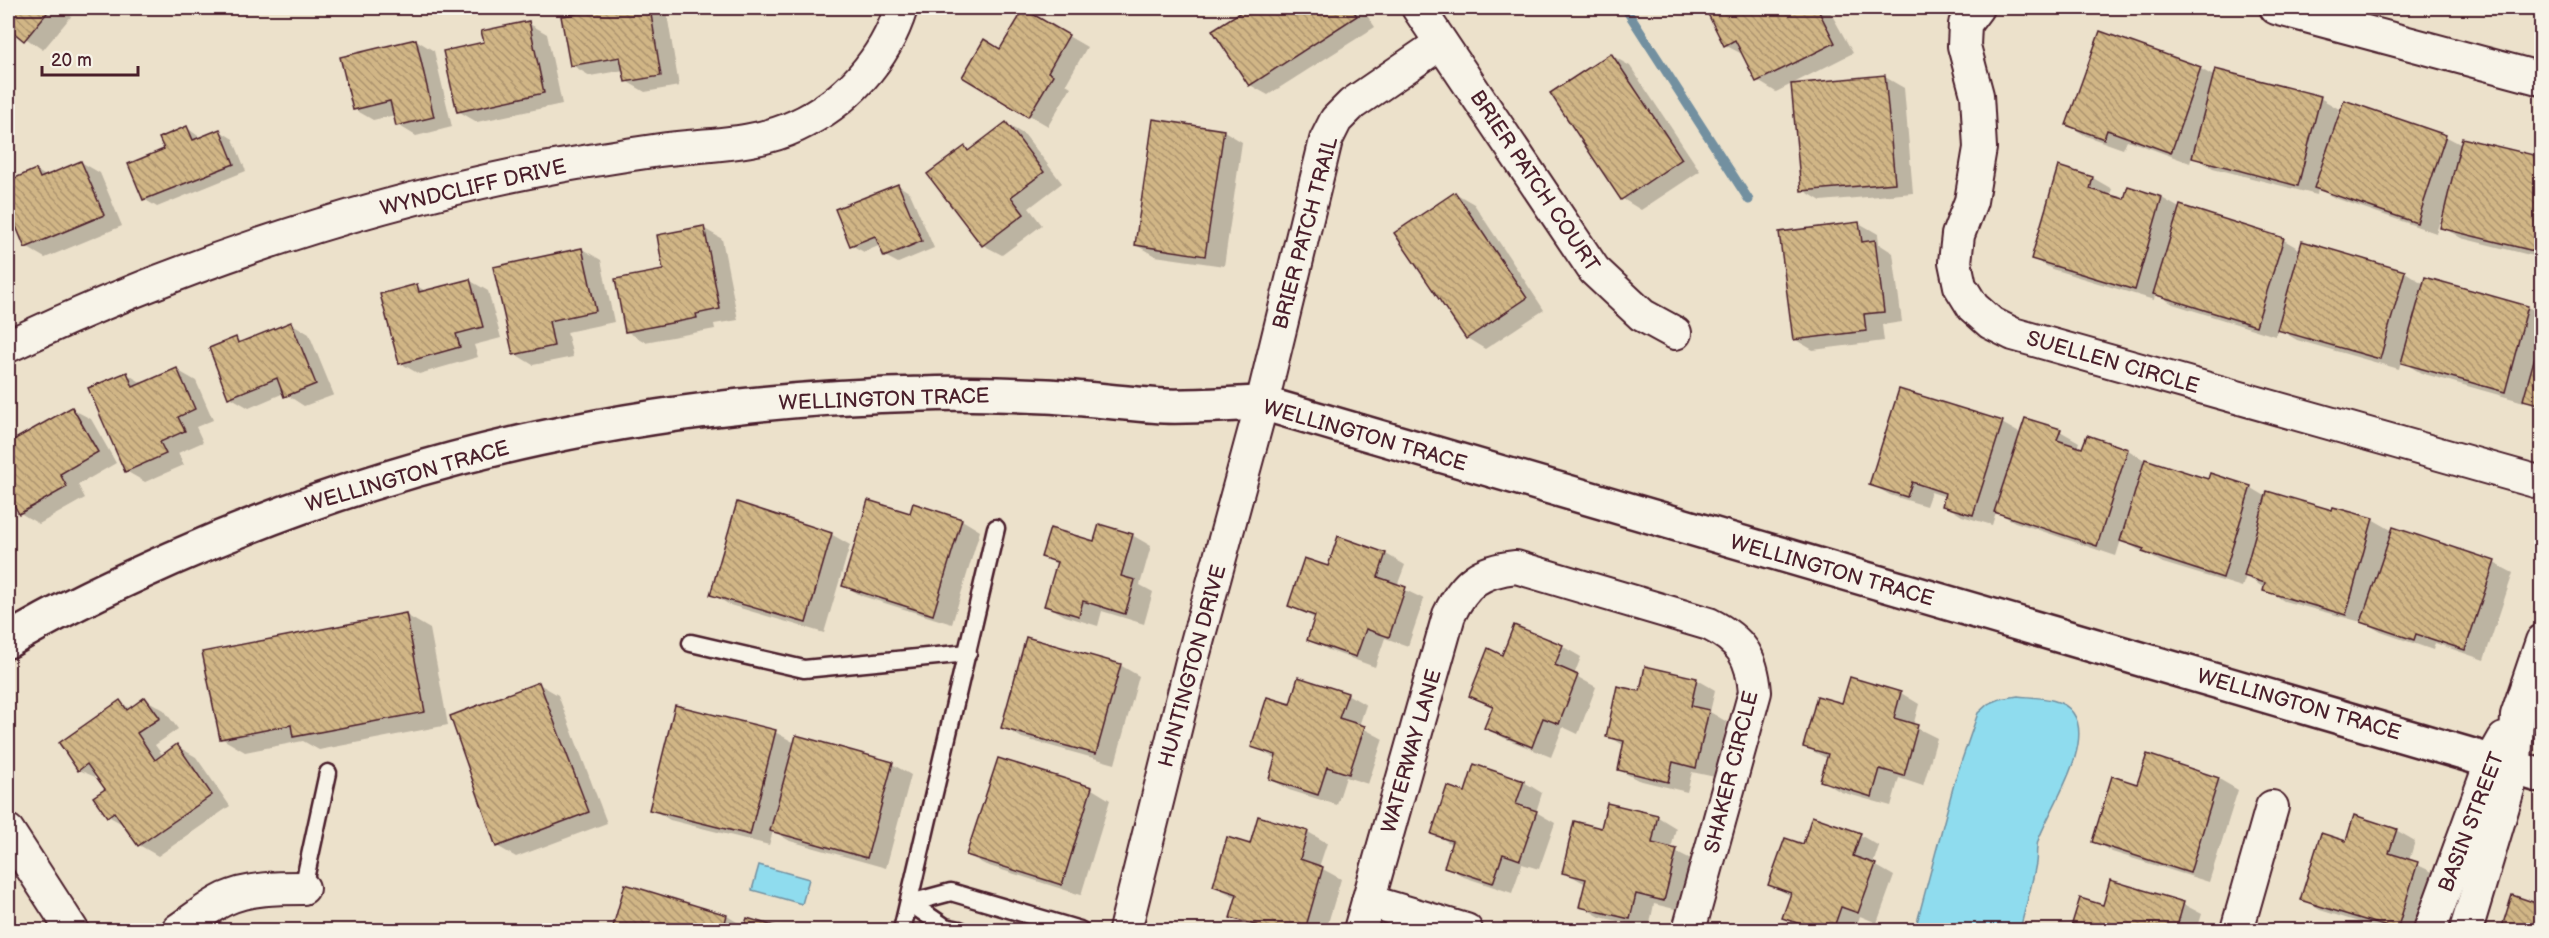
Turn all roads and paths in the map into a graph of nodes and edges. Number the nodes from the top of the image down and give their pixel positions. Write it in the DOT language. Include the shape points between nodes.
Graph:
graph roads {
  1 [pos="901,8"];
  2 [pos="1418,8"];
  3 [pos="2276,8"];
  4 [pos="1964,13"];
  5 [pos="1441,43"];
  6 [pos="2541,79"];
  7 [pos="1675,333"];
  8 [pos="8,346"];
  9 [pos="1262,403"];
  10 [pos="2541,483"];
  11 [pos="996,528"];
  12 [pos="1474,579"];
  13 [pos="8,641"];
  14 [pos="2541,641"];
  15 [pos="691,643"];
  16 [pos="968,653"];
  17 [pos="2516,767"];
  18 [pos="328,773"];
  19 [pos="2272,807"];
  20 [pos="8,831"];
  21 [pos="303,888"];
  22 [pos="1368,901"];
  23 [pos="910,903"];
  24 [pos="72,930"];
  25 [pos="178,930"];
  26 [pos="902,930"];
  27 [pos="960,930"];
  28 [pos="1080,930"];
  29 [pos="1125,930"];
  30 [pos="1360,930"];
  31 [pos="1466,930"];
  32 [pos="1689,930"];
  33 [pos="2237,930"];
  34 [pos="2430,930"];
  35 [pos="2466,930"];
  1 -- 8 [label="street, WYNDCLIFF DRIVE" via="876,61 851,90 793,128 747,140 534,171 411,199 288,234 169,276"];
  2 -- 5 [label="street, BRIER PATCH COURT"];
  3 -- 6 [label="street"];
  4 -- 10 [label="street, SUELLEN CIRCLE" via="1964,46 1977,95 1980,148 1955,262 1960,286 1973,307 1991,323 2013,334"];
  5 -- 7 [label="street, BRIER PATCH COURT" via="1594,270 1642,315"];
  5 -- 9 [label="street, BRIER PATCH TRAIL" via="1352,104 1336,120 1326,140"];
  9 -- 13 [label="street, WELLINGTON TRACE" via="1164,406 1046,396 927,393 808,398 690,410 572,430 399,474 242,528 122,581"];
  9 -- 17 [label="street, WELLINGTON TRACE"];
  9 -- 29 [label="street, HUNTINGTON DRIVE"];
  11 -- 16 [label="lane"];
  12 -- 22 [label="street, WATERWAY LANE" via="1459,595 1449,615"];
  12 -- 32 [label="street, SHAKER CIRCLE" via="1494,570 1516,567 1709,624 1728,634 1743,650 1753,670 1755,692"];
  14 -- 17 [label="street" via="2517,715"];
  15 -- 16 [label="lane" via="804,669"];
  16 -- 23 [label="lane"];
  17 -- 34 [label="street, BASIN STREET"];
  17 -- 35 [label="street, BASIN STREET"];
  18 -- 21 [label="lane"];
  19 -- 33 [label="street"];
  20 -- 24 [label="street"];
  21 -- 25 [label="street" via="249,891 224,900"];
  22 -- 30 [label="street, WATERWAY LANE"];
  22 -- 31 [label="street"];
  23 -- 26 [label="lane"];
  23 -- 27 [label="lane" via="945,927"];
  23 -- 28 [label="lane" via="951,892"];
}
